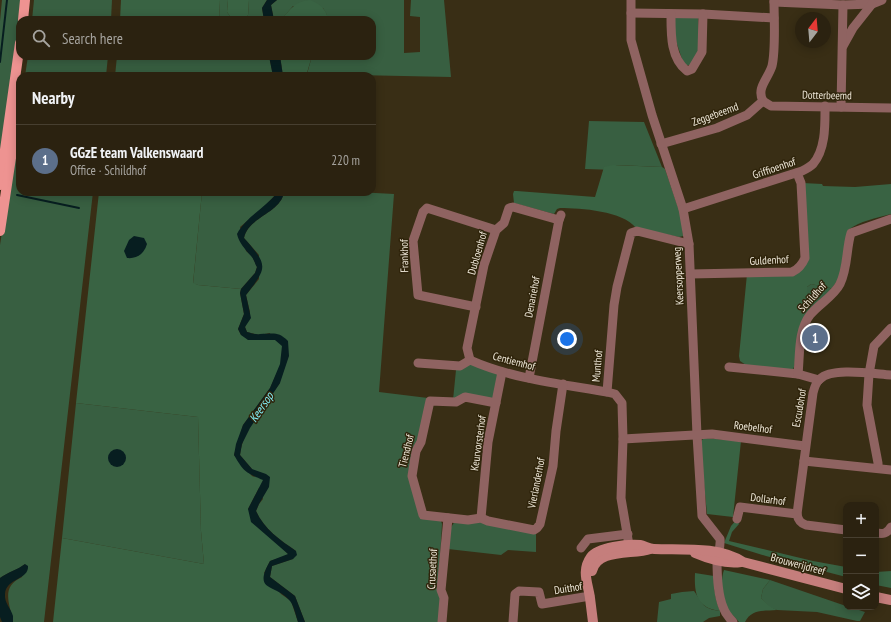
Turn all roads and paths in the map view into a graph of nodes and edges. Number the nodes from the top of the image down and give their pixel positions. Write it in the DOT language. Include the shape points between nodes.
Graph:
graph roads {
  1 [pos="25,0"];
  2 [pos="31,0"];
  3 [pos="631,0"];
  4 [pos="882,0"];
  5 [pos="774,1"];
  6 [pos="872,4"];
  7 [pos="843,5"];
  8 [pos="631,13"];
  9 [pos="672,14"];
  10 [pos="703,14"];
  11 [pos="23,16"];
  12 [pos="30,16"];
  13 [pos="774,18"];
  14 [pos="842,47"];
  15 [pos="18,60"];
  16 [pos="25,60"];
  17 [pos="23,72"];
  18 [pos="763,101"];
  19 [pos="825,106"];
  20 [pos="841,107"];
  21 [pos="891,108"];
  22 [pos="16,125"];
  23 [pos="661,144"];
  24 [pos="797,173"];
  25 [pos="0,185"];
  26 [pos="683,209"];
  27 [pos="560,218"];
  28 [pos="891,219"];
  29 [pos="629,223"];
  30 [pos="496,230"];
  31 [pos="0,231"];
  32 [pos="632,233"];
  33 [pos="689,244"];
  34 [pos="690,274"];
  35 [pos="476,307"];
  36 [pos="891,328"];
  37 [pos="470,360"];
  38 [pos="418,363"];
  39 [pos="729,367"];
  40 [pos="502,372"];
  41 [pos="798,374"];
  42 [pos="870,374"];
  43 [pos="891,375"];
  44 [pos="529,378"];
  45 [pos="819,380"];
  46 [pos="562,384"];
  47 [pos="607,392"];
  48 [pos="496,404"];
  49 [pos="697,435"];
  50 [pos="623,439"];
  51 [pos="805,446"];
  52 [pos="804,461"];
  53 [pos="878,468"];
  54 [pos="891,470"];
  55 [pos="797,514"];
  56 [pos="448,518"];
  57 [pos="481,518"];
  58 [pos="737,519"];
  59 [pos="891,527"];
  60 [pos="843,530"];
  61 [pos="879,533"];
  62 [pos="628,534"];
  63 [pos="581,548"];
  64 [pos="629,549"];
  65 [pos="718,556"];
  66 [pos="843,588"];
  67 [pos="590,596"];
  68 [pos="879,598"];
  69 [pos="891,600"];
  70 [pos="442,622"];
  71 [pos="514,622"];
  72 [pos="593,622"];
  73 [pos="733,622"];
  1 -- 11 [label="main road"];
  2 -- 12 [label="main road"];
  3 -- 8 [label="street, Keersopperweg"];
  4 -- 6 [label="street"];
  5 -- 7 [label="street"];
  5 -- 13 [label="street"];
  6 -- 7 [label="street"];
  6 -- 14 [label="street"];
  7 -- 14 [label="street"];
  8 -- 9 [label="street"];
  8 -- 23 [label="street, Keersopperweg" via="631,40"];
  9 -- 10 [label="street"];
  9 -- 10 [label="street" via="671,38 680,65 687,72 692,69 702,52"];
  10 -- 13 [label="street"];
  13 -- 18 [label="street" via="772,60 768,77 761,87 760,96"];
  14 -- 20 [label="street"];
  15 -- 25 [label="main road"];
  16 -- 17 [label="main road"];
  18 -- 19 [label="street, Dotterbeemd" via="771,106"];
  18 -- 23 [label="street, Zeggebeemd" via="747,115 729,123"];
  19 -- 20 [label="street, Dotterbeemd"];
  19 -- 24 [label="street, Griffioenhof" via="824,137 819,152 813,164"];
  20 -- 21 [label="street, Dotterbeemd"];
  22 -- 31 [label="main road"];
  23 -- 26 [label="street, Keersopperweg"];
  24 -- 26 [label="street, Griffioenhof"];
  24 -- 34 [label="street, Guldenhof" via="801,183 805,258 798,269 792,272"];
  26 -- 33 [label="street, Keersopperweg"];
  27 -- 30 [label="street, Dubloenhof" via="513,207 509,208 504,223"];
  27 -- 44 [label="street, Denariehof"];
  28 -- 41 [label="street, Schildhof" via="851,232 840,284 810,315 803,327"];
  29 -- 32 [label="street"];
  30 -- 35 [label="street, Dubloenhof" via="484,265"];
  30 -- 35 [label="street, Frankhof" via="427,208 423,212 413,241 418,295"];
  32 -- 33 [label="street" via="637,231"];
  32 -- 47 [label="street, Munthof" via="616,293"];
  33 -- 34 [label="street, Keersopperweg"];
  34 -- 49 [label="street, Keersopperweg"];
  35 -- 37 [label="street, Dubloenhof" via="467,348"];
  36 -- 42 [label="street" via="874,346"];
  37 -- 38 [label="street" via="460,366"];
  37 -- 40 [label="street, Centiemhof"];
  39 -- 41 [label="street"];
  40 -- 44 [label="street, Centiemhof"];
  40 -- 48 [label="street, Keurvorsterhof"];
  41 -- 45 [label="street"];
  42 -- 43 [label="street, Escudohof"];
  42 -- 45 [label="street, Escudohof" via="838,372 827,374"];
  42 -- 53 [label="street" via="867,405"];
  44 -- 46 [label="street, Centiemhof"];
  45 -- 51 [label="street, Escudohof" via="812,393"];
  46 -- 47 [label="street, Centiemhof"];
  46 -- 57 [label="street, Vierlanderhof" via="553,466 540,524 534,530 488,522"];
  47 -- 50 [label="street, Munthof" via="615,394 622,403"];
  48 -- 56 [label="street, Tiendhof" via="464,397 456,402 430,401 412,476 423,515"];
  48 -- 57 [label="street, Keurvorsterhof" via="488,442"];
  49 -- 50 [label="street, Roebelhof"];
  49 -- 51 [label="street, Roebelhof" via="712,434"];
  49 -- 65 [label="street, Keersopperweg" via="702,516 720,539"];
  50 -- 62 [label="street, Munthof" via="621,498"];
  51 -- 52 [label="street, Escudohof"];
  52 -- 53 [label="street"];
  52 -- 55 [label="street, Escudohof"];
  53 -- 54 [label="street"];
  55 -- 58 [label="street, Dollarhof" via="740,507"];
  55 -- 60 [label="street, Dollarhof" via="802,524"];
  56 -- 57 [label="street, Tiendhof"];
  56 -- 70 [label="street, Crusaethof"];
  59 -- 61 [label="street" via="887,532"];
  62 -- 63 [label="street" via="588,539"];
  62 -- 64 [label="street, Munthof"];
  64 -- 65 [label="street, Brouwerijdreef" via="642,552 650,549 687,551"];
  64 -- 67 [label="street, Brouwerijdreef" via="597,560 592,568"];
  65 -- 66 [label="street, Brouwerijdreef" via="734,563 743,562"];
  65 -- 73 [label="street, Keersopperweg" via="723,607"];
  67 -- 71 [label="street, Duithof" via="542,604 538,592 519,591 515,594"];
  67 -- 72 [label="street, Brouwerijdreef"];
  68 -- 69 [label="street"];
}
